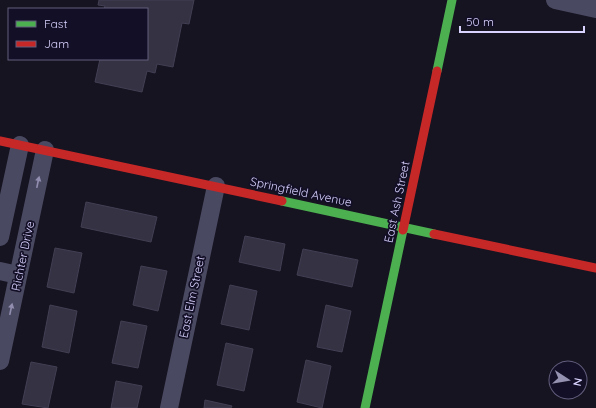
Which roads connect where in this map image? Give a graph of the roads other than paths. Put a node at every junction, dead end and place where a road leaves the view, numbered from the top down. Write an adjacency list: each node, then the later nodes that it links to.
1 (452, 0): 8 (main road, East Ash Street)
2 (555, 0): 3 (street)
3 (596, 9)
4 (0, 140): 5 (main road, Springfield Avenue)
5 (20, 145): 6 (main road, Springfield Avenue); 9 (street)
6 (45, 150): 7 (main road, Springfield Avenue); 12 (street, Richter Drive, one-way to 6)
7 (216, 186): 8 (main road, Springfield Avenue); 14 (street, East Elm Street)
8 (404, 227): 10 (main road, Springfield Avenue); 15 (main road, East Ash Street)
9 (0, 237)
10 (596, 268)
11 (0, 271): 12 (street)
12 (18, 275): 13 (street, Richter Drive, one-way to 12)
13 (0, 361)
14 (169, 408)
15 (365, 408)

